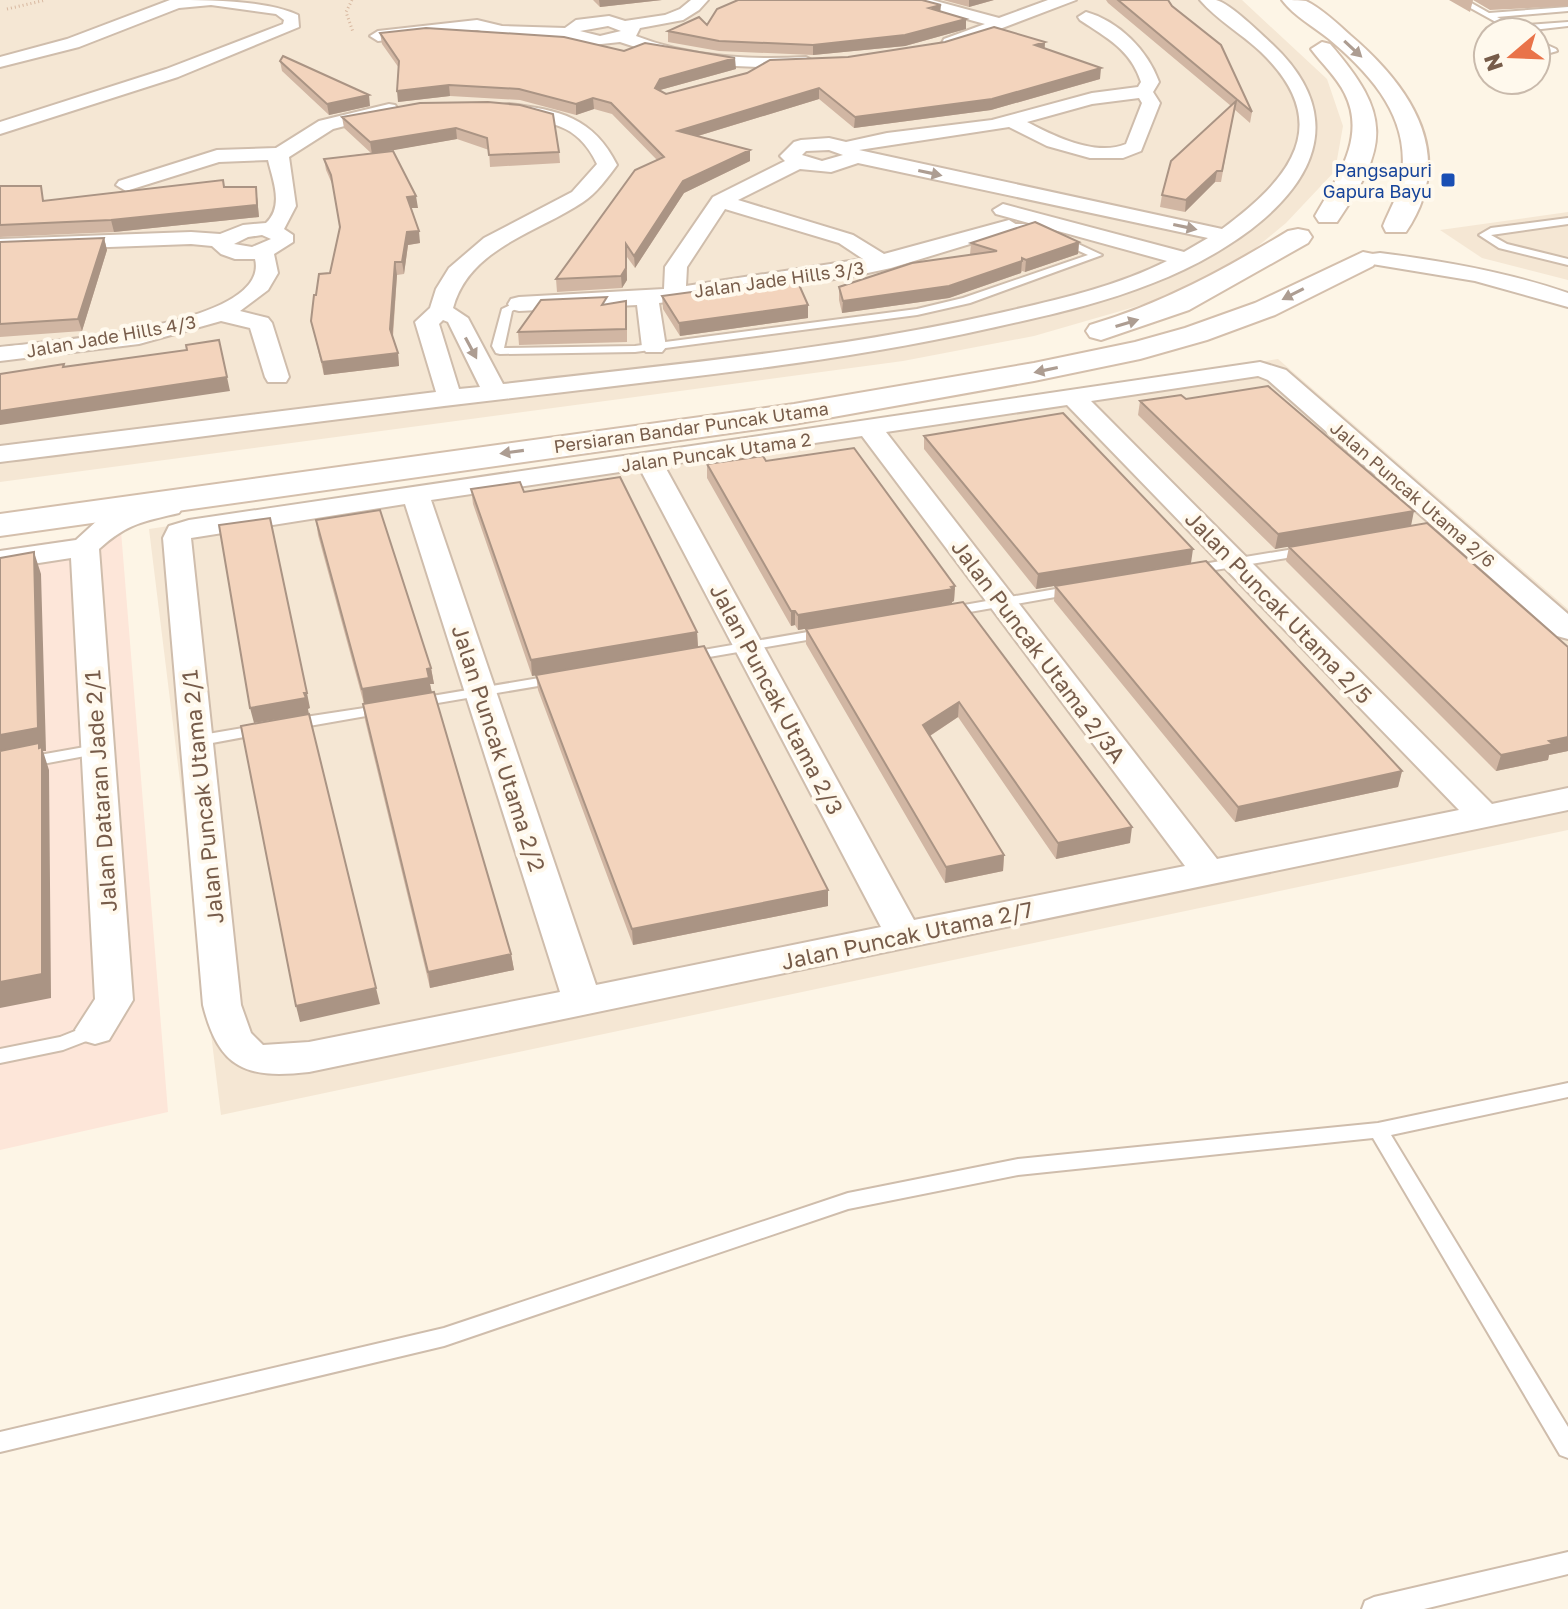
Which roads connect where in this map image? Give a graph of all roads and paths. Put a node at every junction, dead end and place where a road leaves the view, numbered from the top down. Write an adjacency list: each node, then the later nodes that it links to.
1 (29, 0): 13 (path)
2 (46, 0): 13 (path)
3 (352, 0): 21 (path)
4 (700, 0): 18 (street)
5 (914, 0): 17 (street)
6 (1068, 0): 17 (street)
7 (1208, 0): 40 (street)
8 (1452, 0): 9 (lane)
9 (1462, 0): 15 (lane)
10 (1562, 0): 12 (lane)
11 (1283, 4): 36 (street); 36 (street, one-way to 36)
12 (1568, 6): 15 (lane)
13 (7, 9): 14 (path)
14 (0, 11)
15 (1488, 15)
16 (1086, 17): 27 (street)
17 (1002, 24): 22 (street)
18 (625, 31): 19 (street); 19 (street); 25 (street)
19 (570, 33): 20 (street)
20 (378, 36)
21 (358, 37)
22 (931, 47)
23 (820, 61): 25 (street)
24 (0, 62): 31 (street)
25 (763, 65): 26 (street)
26 (727, 81)
27 (1144, 92): 30 (street); 30 (street)
28 (490, 106): 55 (street)
29 (408, 107): 32 (street)
30 (1012, 121): 33 (street)
31 (0, 128)
32 (280, 154): 34 (street); 39 (street)
33 (845, 156): 35 (street, Jalan Jade Hills 3/3); 40 (street, one-way to 40); 47 (street)
34 (126, 185)
35 (720, 201): 49 (street, Jalan Jade Hills 3/3); 51 (street, Jalan Jade Hills 3/3)
36 (1363, 219): 41 (street, Persiaran Bandar Puncak Utama); 46 (street, Persiaran Bandar Puncak Utama)
37 (1568, 221): 48 (lane)
38 (1009, 226): 49 (street, Jalan Jade Hills 3/3); 57 (lane)
39 (271, 230): 42 (street); 45 (street)
40 (1226, 236): 47 (street)
41 (1298, 237): 46 (street); 69 (street, Persiaran Bandar Puncak Utama, one-way to 41)
42 (223, 241): 44 (street); 45 (street)
43 (1422, 243): 50 (street)
44 (0, 245)
45 (262, 252): 56 (street, Jalan Jade Hills 4/3)
46 (1372, 259): 53 (street); 67 (street, Persiaran Bandar Puncak Utama, one-way to 67)
47 (1188, 260): 61 (street)
48 (1568, 262)
49 (883, 263): 51 (street, Jalan Jade Hills 3/3)
50 (1568, 287)
51 (675, 294): 52 (street, Jalan Jade Hills 3/3)
52 (647, 298): 54 (street, Jalan Jade Hills 3/3); 57 (street)
53 (1568, 300)
54 (519, 304): 57 (lane)
55 (441, 311): 61 (street, one-way to 61); 63 (street)
56 (221, 314): 58 (street, Jalan Jade Hills 4/3); 60 (street)
57 (654, 347)
58 (0, 354)
59 (1252, 370): 62 (street, Jalan Puncak Utama 2); 80 (street, Jalan Puncak Utama 2/6)
60 (277, 377)
61 (495, 392): 63 (street)
62 (1073, 397): 64 (street, Jalan Puncak Utama 2); 75 (street, Jalan Puncak Utama 2/5)
63 (450, 399): 65 (street)
64 (870, 429): 66 (street, Jalan Puncak Utama 2); 78 (street, Jalan Puncak Utama 2/3A)
65 (0, 454)
66 (649, 462): 68 (street, Jalan Puncak Utama 2); 82 (street, Jalan Puncak Utama 2/3)
67 (244, 493): 70 (street, Persiaran Bandar Puncak Utama); 72 (street)
68 (416, 496): 71 (street, Jalan Puncak Utama 2); 85 (street, Jalan Puncak Utama 2/2)
69 (0, 498)
70 (0, 527): 72 (street)
71 (179, 532): 86 (street, Jalan Puncak Utama 2/1)
72 (85, 547): 74 (street); 87 (street, Jalan Dataran Jade 2/1)
73 (1327, 547): 75 (lane)
74 (0, 560)
75 (1235, 563): 76 (lane); 90 (street, Jalan Puncak Utama 2/5)
76 (1173, 573)
77 (1095, 587): 78 (lane)
78 (1002, 603): 79 (lane); 91 (street, Jalan Puncak Utama 2/3A)
79 (928, 615)
80 (1568, 630)
81 (838, 631): 82 (lane)
82 (749, 646): 83 (lane); 92 (street, Jalan Puncak Utama 2/3)
83 (674, 659)
84 (570, 677): 85 (lane)
85 (480, 692): 86 (lane); 93 (street, Jalan Puncak Utama 2/2)
86 (196, 741): 95 (street, Jalan Puncak Utama 2/1)
87 (96, 750): 88 (lane); 94 (street, Jalan Dataran Jade 2/1)
88 (0, 767)
89 (1568, 799): 90 (street, Jalan Puncak Utama 2/7)
90 (1485, 817): 91 (street, Jalan Puncak Utama 2/7)
91 (1208, 872): 92 (street, Jalan Puncak Utama 2/7)
92 (904, 936): 93 (street, Jalan Puncak Utama 2/7)
93 (582, 1001): 95 (street, Jalan Puncak Utama 2/7)
94 (95, 1030): 96 (lane)
95 (246, 1055)
96 (0, 1056)
97 (1568, 1090): 98 (lane)
98 (1378, 1130): 99 (lane); 100 (lane)
99 (0, 1442)
100 (1568, 1448)
101 (1568, 1563): 102 (lane)
102 (1374, 1609)

